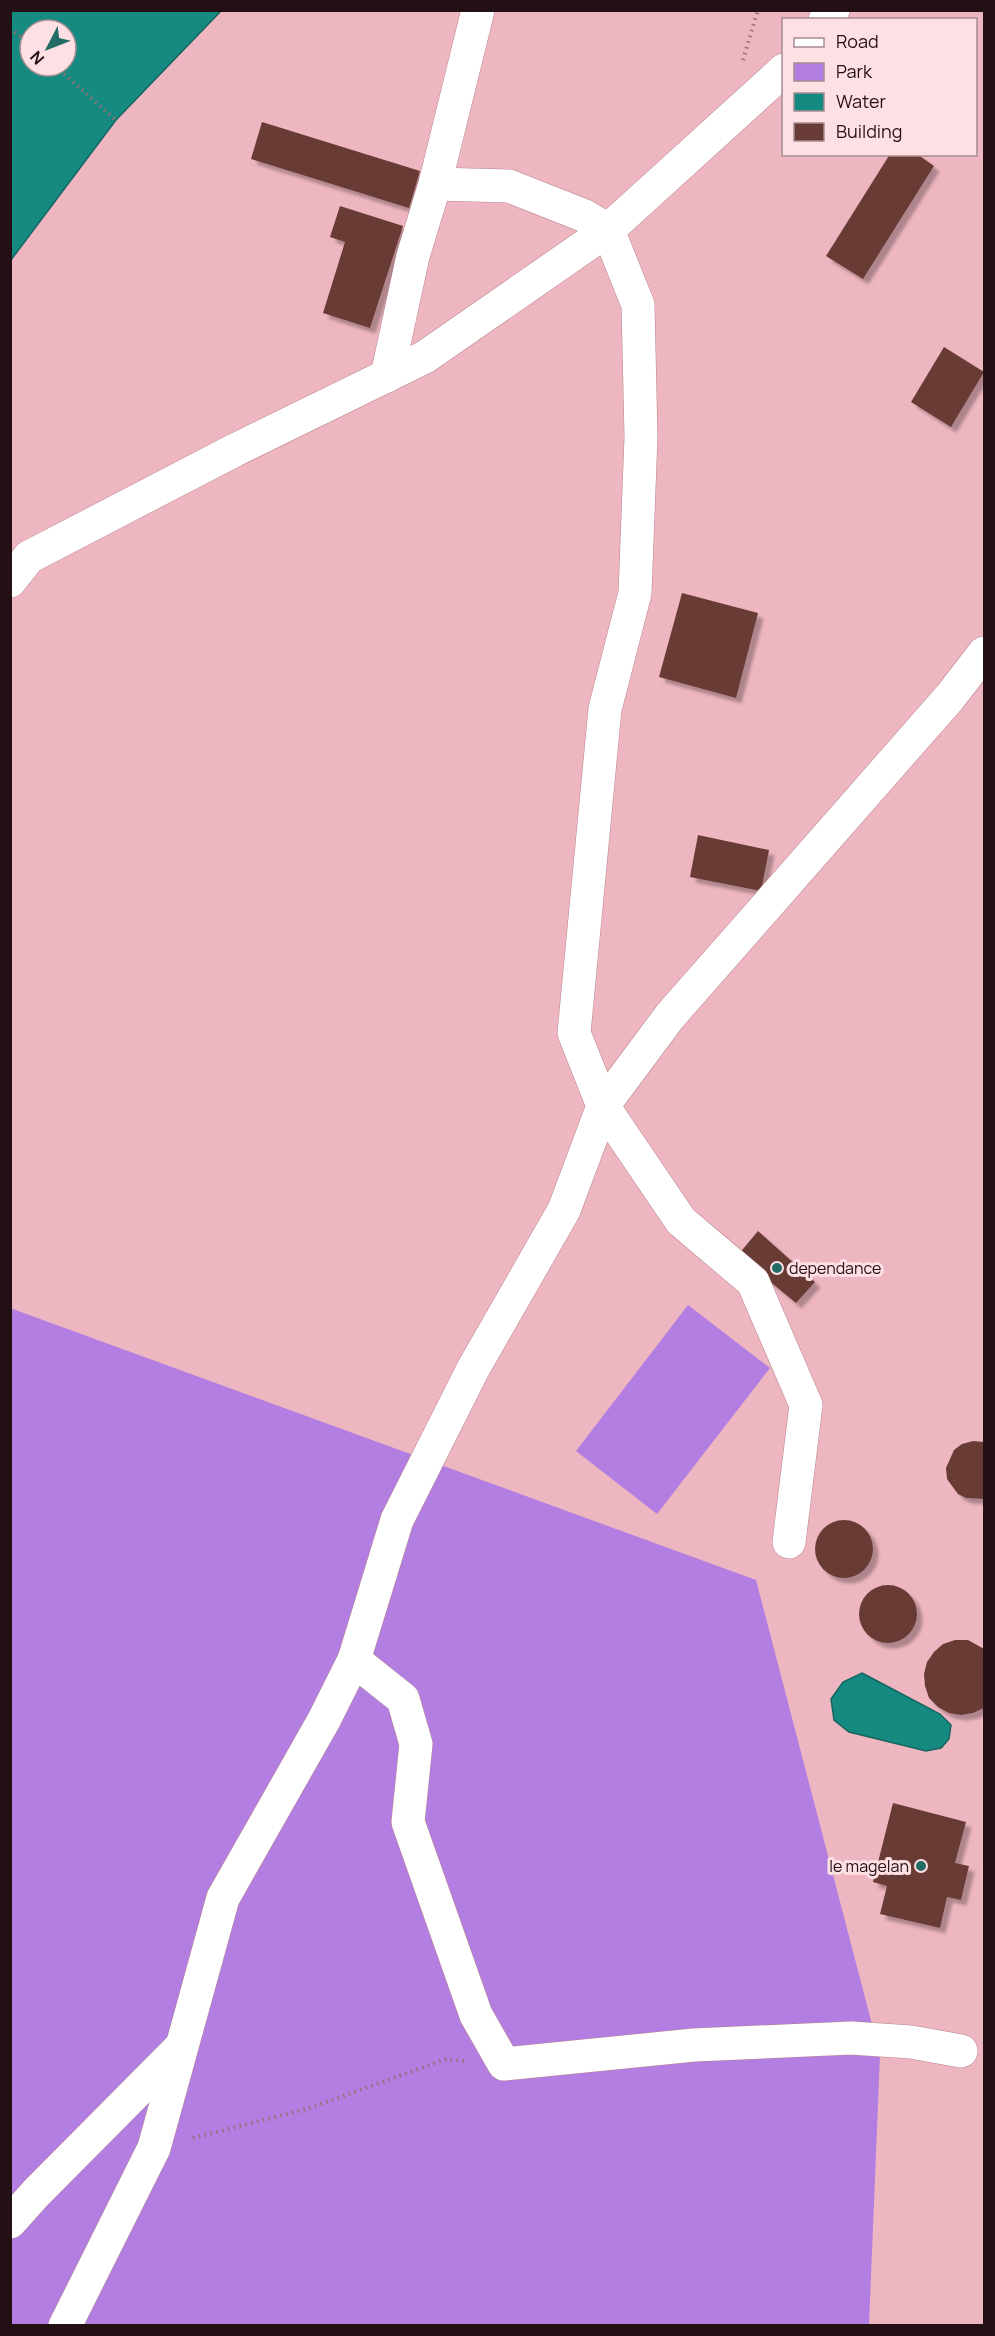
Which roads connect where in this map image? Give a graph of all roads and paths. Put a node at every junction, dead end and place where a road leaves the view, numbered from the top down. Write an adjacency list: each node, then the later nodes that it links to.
1 (478, 10): 5 (street)
2 (782, 71): 6 (street)
3 (69, 78): 4 (path)
4 (116, 120)
5 (435, 184): 6 (street); 7 (street)
6 (608, 230): 7 (street); 10 (street)
7 (387, 376): 8 (street)
8 (10, 581)
9 (984, 652): 10 (street)
10 (603, 1106): 11 (street); 12 (street)
11 (789, 1542)
12 (354, 1660): 13 (street); 15 (street)
13 (182, 2046): 16 (street); 17 (street)
14 (961, 2051): 15 (street)
15 (504, 2064): 16 (path)
16 (154, 2148): 18 (street)
17 (10, 2223)
18 (65, 2325)

